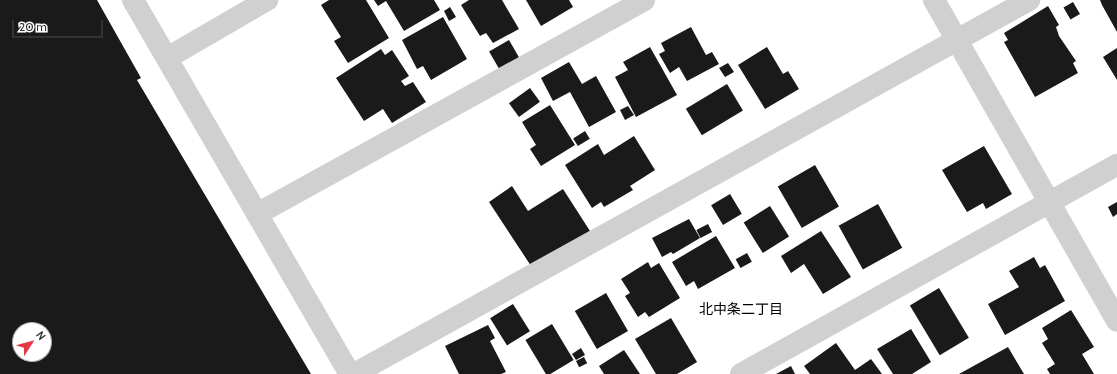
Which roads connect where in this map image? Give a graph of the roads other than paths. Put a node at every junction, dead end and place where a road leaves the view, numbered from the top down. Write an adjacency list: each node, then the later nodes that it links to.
1 (133, 0): 7 (street)
2 (267, 0): 7 (street)
3 (644, 0): 10 (street)
4 (934, 0): 6 (street)
5 (1029, 0): 6 (street)
6 (957, 40): 9 (street); 13 (street)
7 (167, 58): 10 (street)
8 (1117, 165): 9 (street)
9 (1050, 203): 11 (street); 14 (street)
10 (257, 214): 12 (street)
11 (1117, 320)
12 (350, 374)
13 (354, 374)
14 (741, 374)

